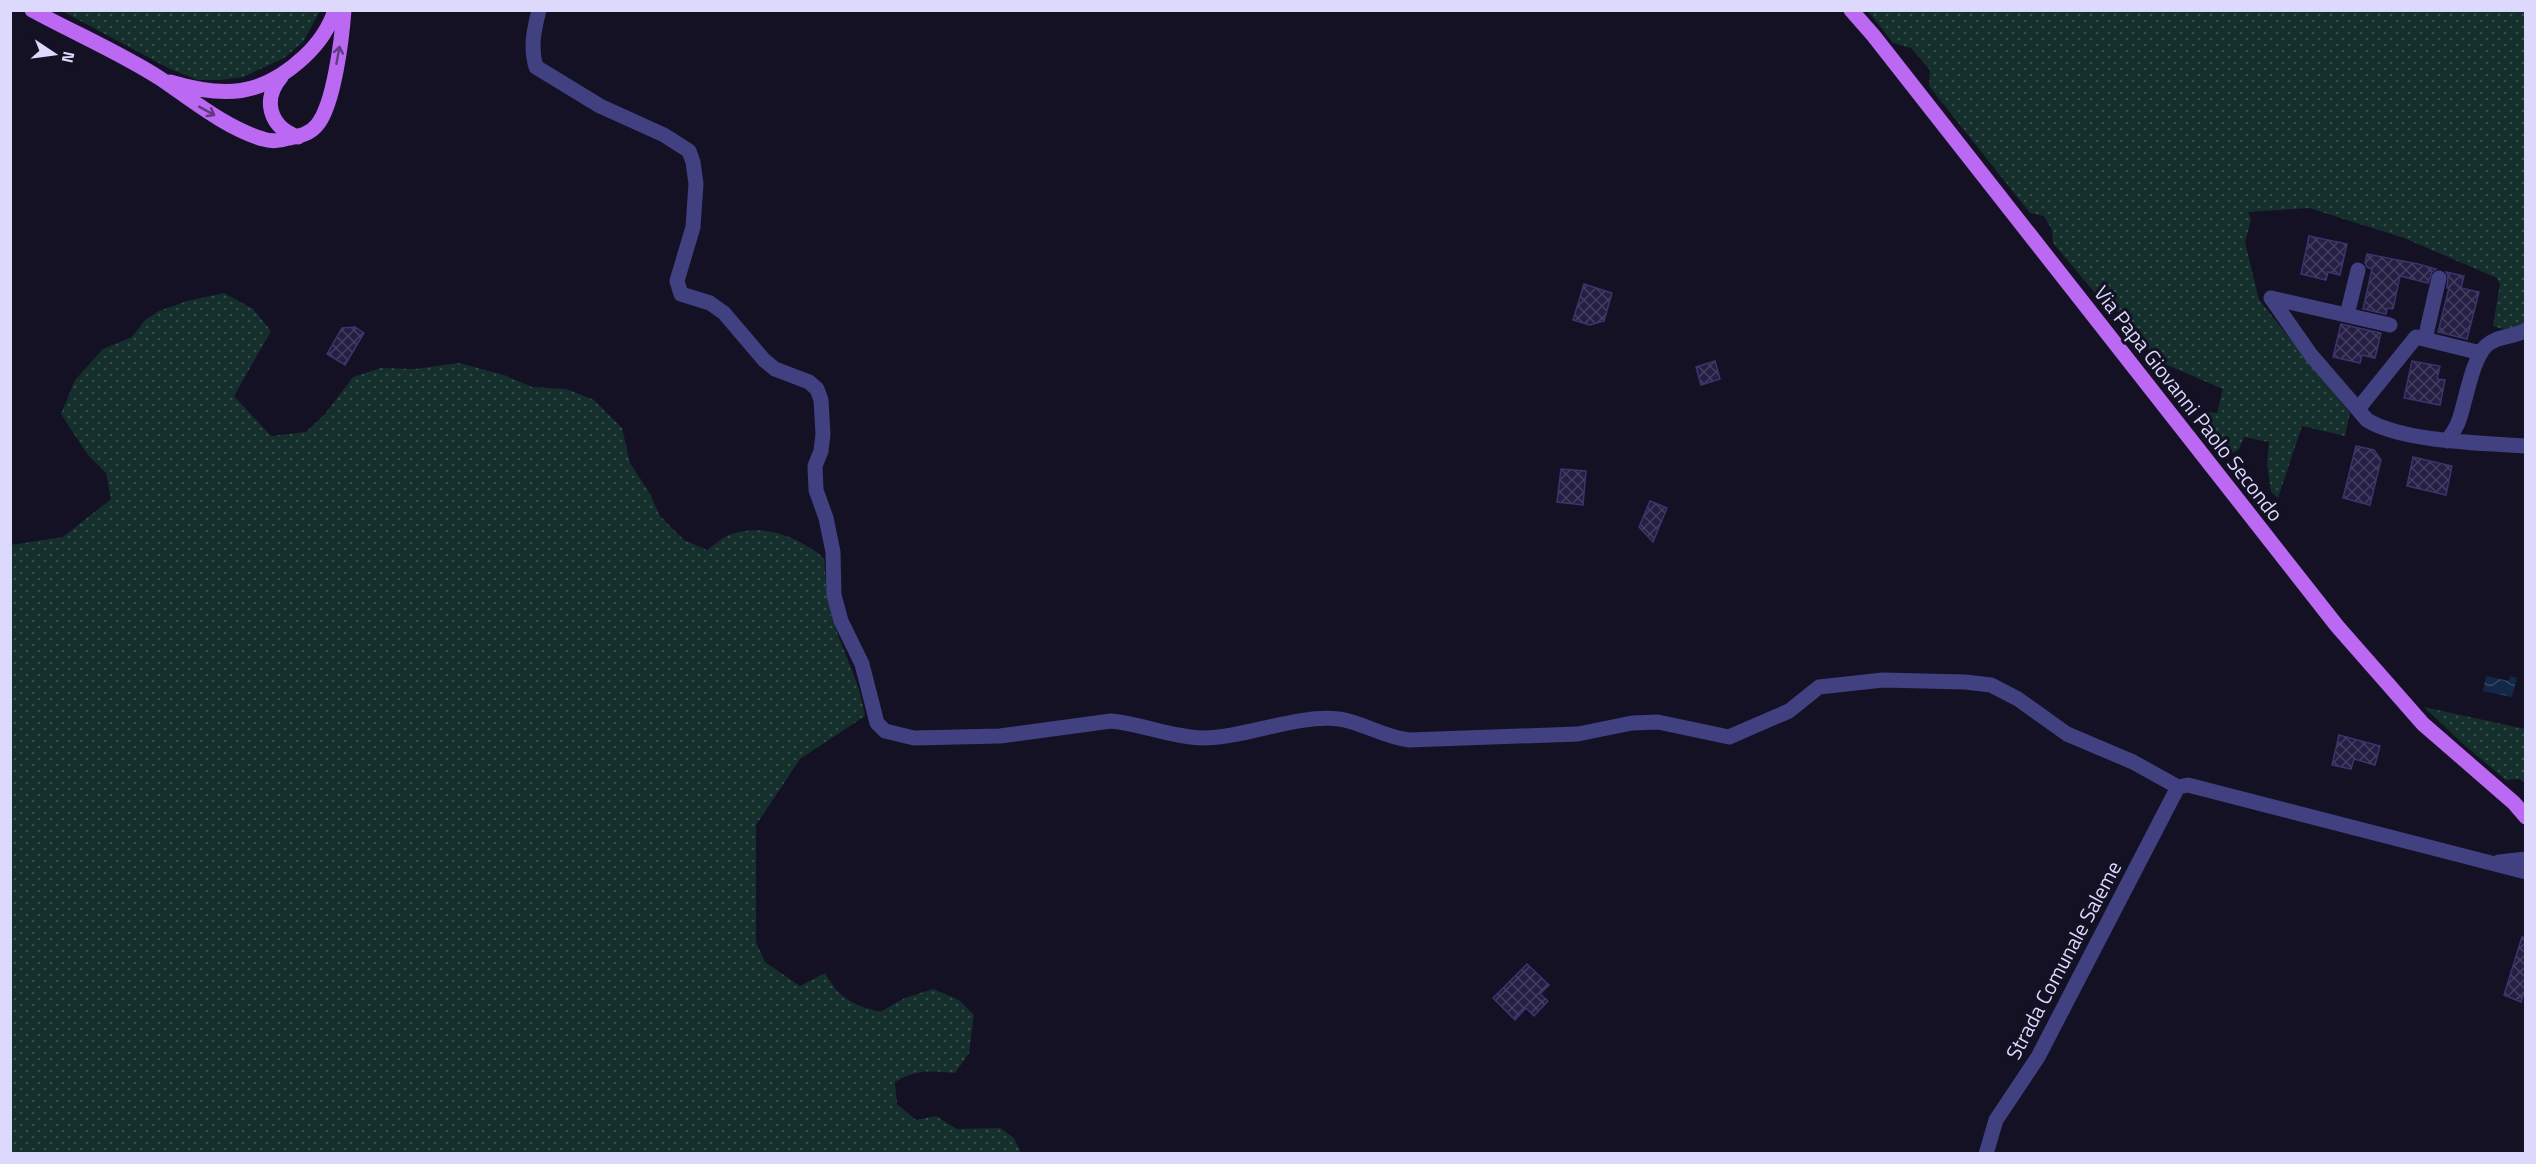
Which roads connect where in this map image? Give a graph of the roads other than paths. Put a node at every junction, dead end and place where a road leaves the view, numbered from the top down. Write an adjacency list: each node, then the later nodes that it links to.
1 (32, 10): 7 (main road)
2 (335, 10): 6 (main road)
3 (344, 10): 8 (main road, one-way to 3)
4 (539, 10): 19 (street)
5 (1851, 10): 20 (main road, Via Papa Giovanni Paolo Secondo)
6 (281, 77): 7 (main road); 8 (main road)
7 (159, 78): 8 (main road, one-way to 8)
8 (298, 136)
9 (2358, 270): 11 (street)
10 (2439, 278): 14 (street)
11 (2347, 315): 12 (street); 16 (street)
12 (2390, 325)
13 (2526, 330): 15 (street)
14 (2425, 339): 15 (street); 16 (street)
15 (2481, 353): 17 (street)
16 (2358, 409): 17 (street)
17 (2447, 441): 18 (street)
18 (2526, 446)
19 (2178, 787): 23 (street); 25 (street, Strada Comunale Saleme)
20 (2520, 806): 21 (main road, Via Papa Giovanni Paolo Secondo)
21 (2526, 817)
22 (2526, 859): 23 (street)
23 (2493, 862): 24 (street)
24 (2526, 872)
25 (1986, 1154)

